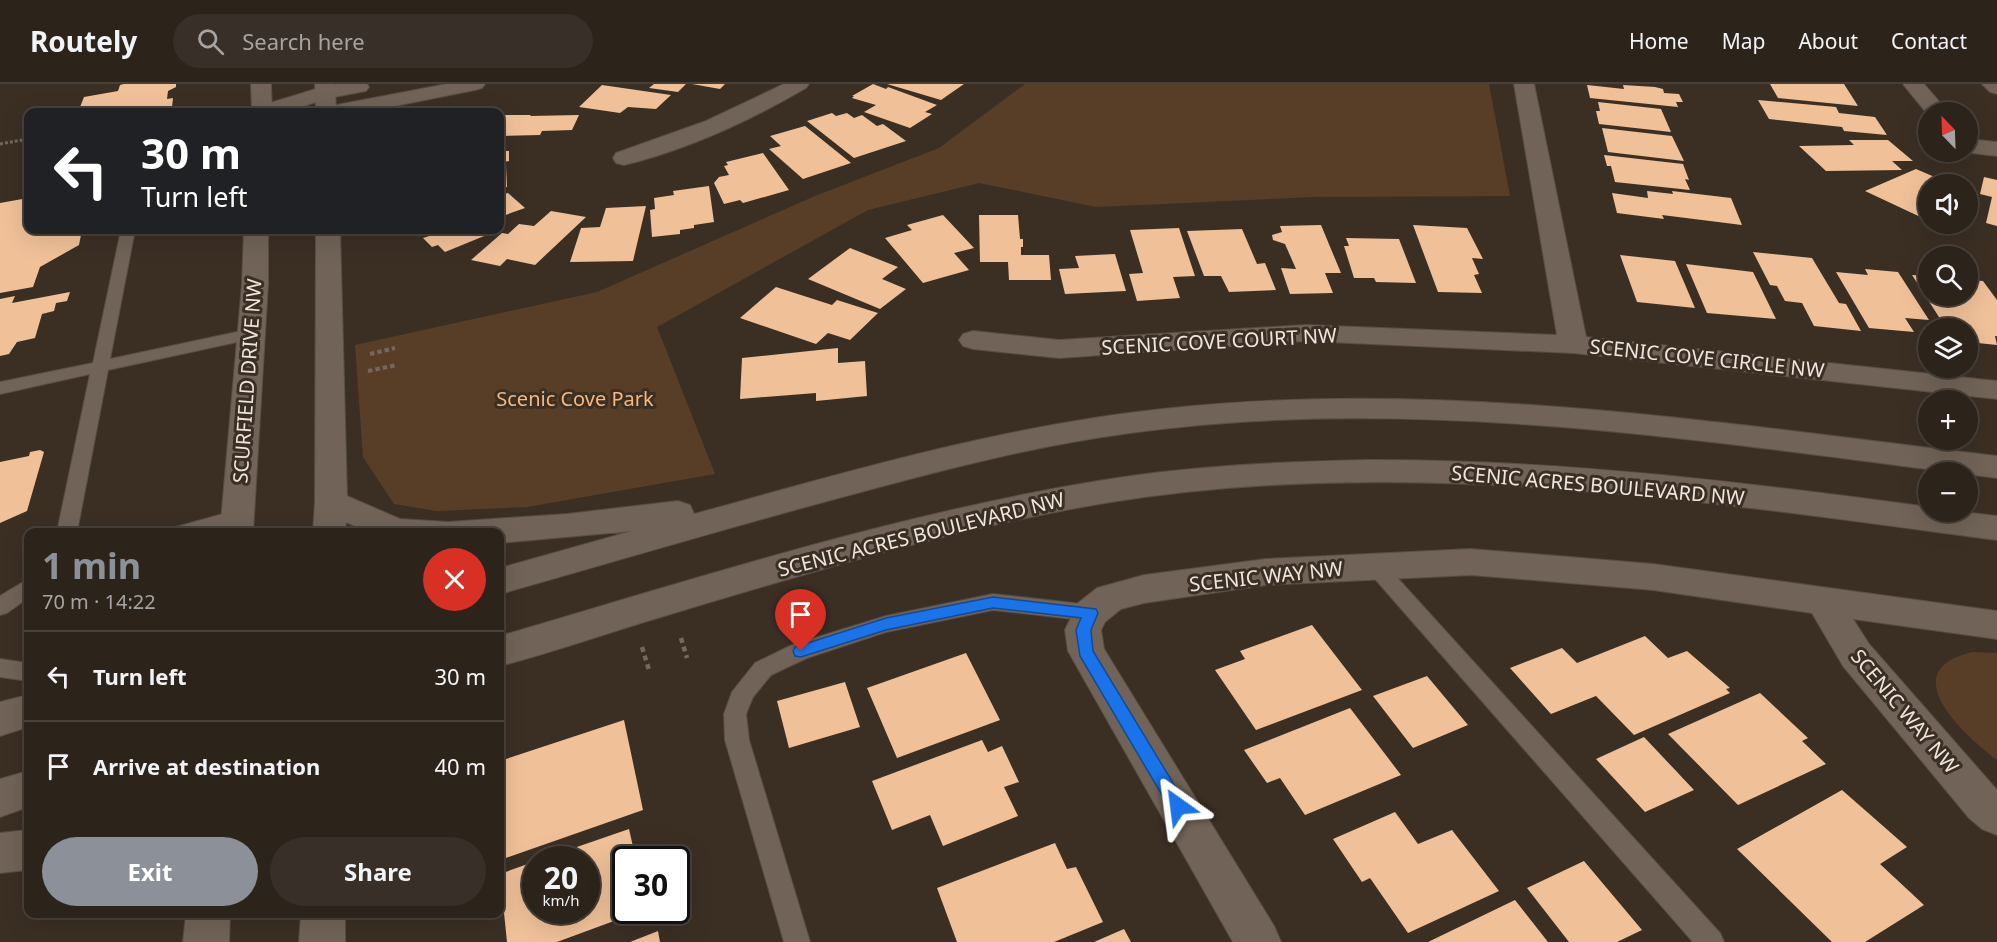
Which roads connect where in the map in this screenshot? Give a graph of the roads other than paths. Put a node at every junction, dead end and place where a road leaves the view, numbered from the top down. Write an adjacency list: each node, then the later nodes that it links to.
1 (261, 84): 11 (street)
2 (376, 84): 9 (street)
3 (475, 84): 9 (street)
4 (799, 84): 15 (street)
5 (1524, 84): 21 (street, SCENIC COVE CIRCLE NW)
6 (1913, 84): 10 (street)
7 (1992, 84): 8 (street)
8 (1997, 88)
9 (327, 100): 12 (street)
10 (1928, 102)
11 (263, 108)
12 (284, 108)
13 (1978, 147): 14 (street)
14 (1997, 149)
15 (624, 158)
16 (127, 234): 22 (lane)
17 (256, 234): 19 (street, SCURFIELD DRIVE NW)
18 (328, 234): 27 (street)
19 (251, 334): 22 (lane); 28 (street, SCURFIELD DRIVE NW)
20 (973, 340): 21 (street, SCENIC COVE COURT NW)
21 (1573, 344): 24 (street, SCENIC COVE CIRCLE NW)
22 (101, 366): 23 (lane); 29 (lane)
23 (0, 388)
24 (1997, 390)
25 (1997, 467): 26 (street)
26 (810, 494): 33 (street); 35 (street)
27 (330, 518): 31 (street)
28 (237, 525): 30 (lane)
29 (68, 528)
30 (214, 528)
31 (381, 528)
32 (1997, 528): 41 (street, SCENIC ACRES BOULEVARD NW)
33 (504, 531)
34 (1375, 566): 37 (street, SCENIC WAY NW); 39 (street, SCENIC WAY NW); 57 (lane)
35 (504, 580)
36 (24, 590): 38 (lane)
37 (1823, 600): 40 (street, SCENIC WAY NW); 48 (street, SCENIC WAY NW)
38 (0, 607)
39 (1091, 613): 55 (lane); 56 (street)
40 (1997, 625)
41 (504, 650)
42 (0, 668): 43 (lane)
43 (24, 671)
44 (24, 712): 45 (street)
45 (0, 719)
46 (24, 790): 47 (street)
47 (0, 798)
48 (1997, 816)
49 (24, 850): 50 (street)
50 (0, 853)
51 (208, 918): 53 (street)
52 (322, 918): 54 (street)
53 (206, 942)
54 (322, 942)
55 (797, 942)
56 (1258, 942)
57 (1711, 942)

